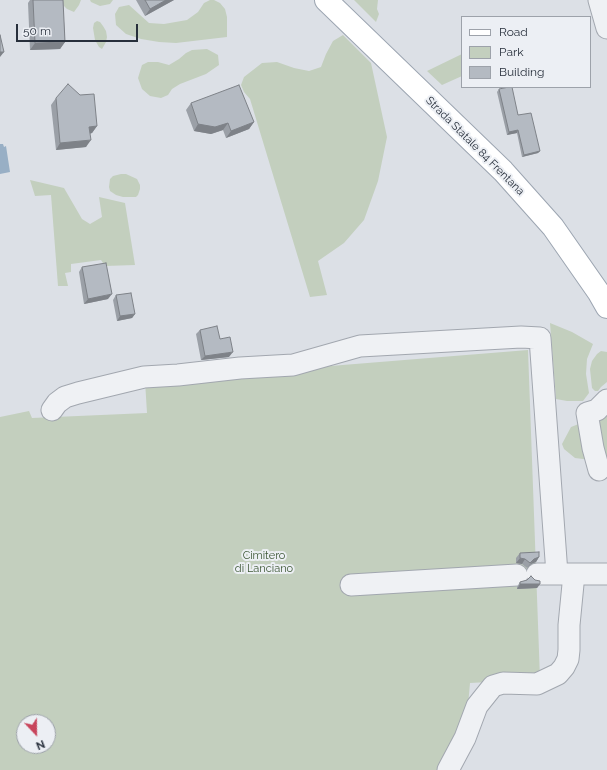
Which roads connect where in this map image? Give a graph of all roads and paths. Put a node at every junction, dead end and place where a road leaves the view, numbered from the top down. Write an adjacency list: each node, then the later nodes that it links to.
1 (326, 0): 4 (main road, Strada Statale 84 Frentana)
2 (599, 0): 3 (street)
3 (607, 28)
4 (607, 308)
5 (607, 400): 7 (street)
6 (52, 410): 8 (street)
7 (599, 470)
8 (546, 574): 9 (street); 10 (street); 11 (street)
9 (607, 574)
10 (351, 585)
11 (448, 770)

